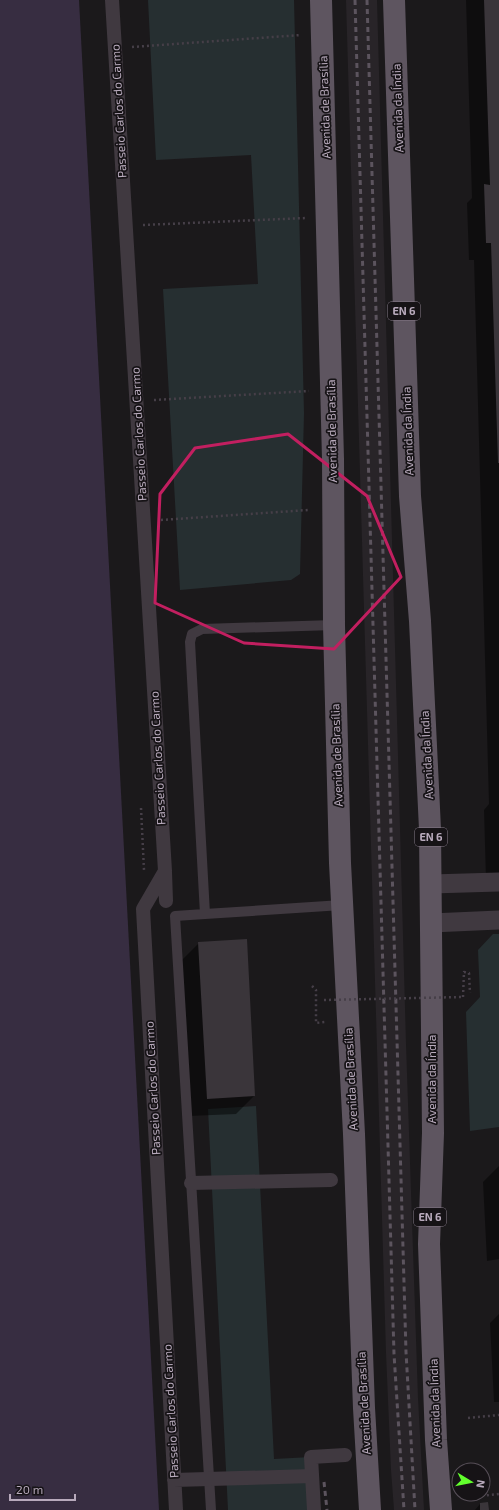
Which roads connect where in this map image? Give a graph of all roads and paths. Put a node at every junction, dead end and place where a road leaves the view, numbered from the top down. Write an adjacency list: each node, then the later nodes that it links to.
1 (112, 0): 5 (street, Passeio Carlos do Carmo)
2 (322, 0): 12 (main road, Avenida de Brasília)
3 (394, 0): 15 (main road, Avenida da Índia / EN 6)
4 (304, 34): 5 (path)
5 (115, 48): 7 (street, Passeio Carlos do Carmo)
6 (309, 217): 7 (path)
7 (126, 226): 9 (street, Passeio Carlos do Carmo)
8 (312, 391): 9 (path)
9 (136, 401): 11 (street, Passeio Carlos do Carmo)
10 (308, 510): 11 (path)
11 (144, 522): 13 (street, Passeio Carlos do Carmo)
12 (334, 626): 17 (main road, Avenida de Brasília); 18 (lane)
13 (165, 872): 16 (street); 32 (street, Passeio Carlos do Carmo)
14 (499, 882): 15 (street)
15 (431, 884): 20 (main road, Avenida da Índia / EN 6)
16 (166, 901)
17 (342, 905): 18 (lane); 36 (main road, Avenida de Brasília)
18 (205, 914): 26 (lane)
19 (499, 920): 20 (street)
20 (431, 923): 37 (main road, Avenida da Índia / EN 6)
21 (312, 986): 24 (path)
22 (470, 994): 23 (path, bridge)
23 (324, 1008)
24 (325, 1015)
25 (330, 1180): 26 (street)
26 (191, 1183): 31 (lane)
27 (499, 1415): 28 (path)
28 (468, 1418)
29 (344, 1455): 30 (street)
30 (312, 1476): 31 (street); 35 (street)
31 (209, 1479): 32 (street); 34 (lane)
32 (174, 1480): 33 (street, Passeio Carlos do Carmo)
33 (176, 1510)
34 (211, 1510)
35 (314, 1510)
36 (370, 1510)
37 (441, 1510)

